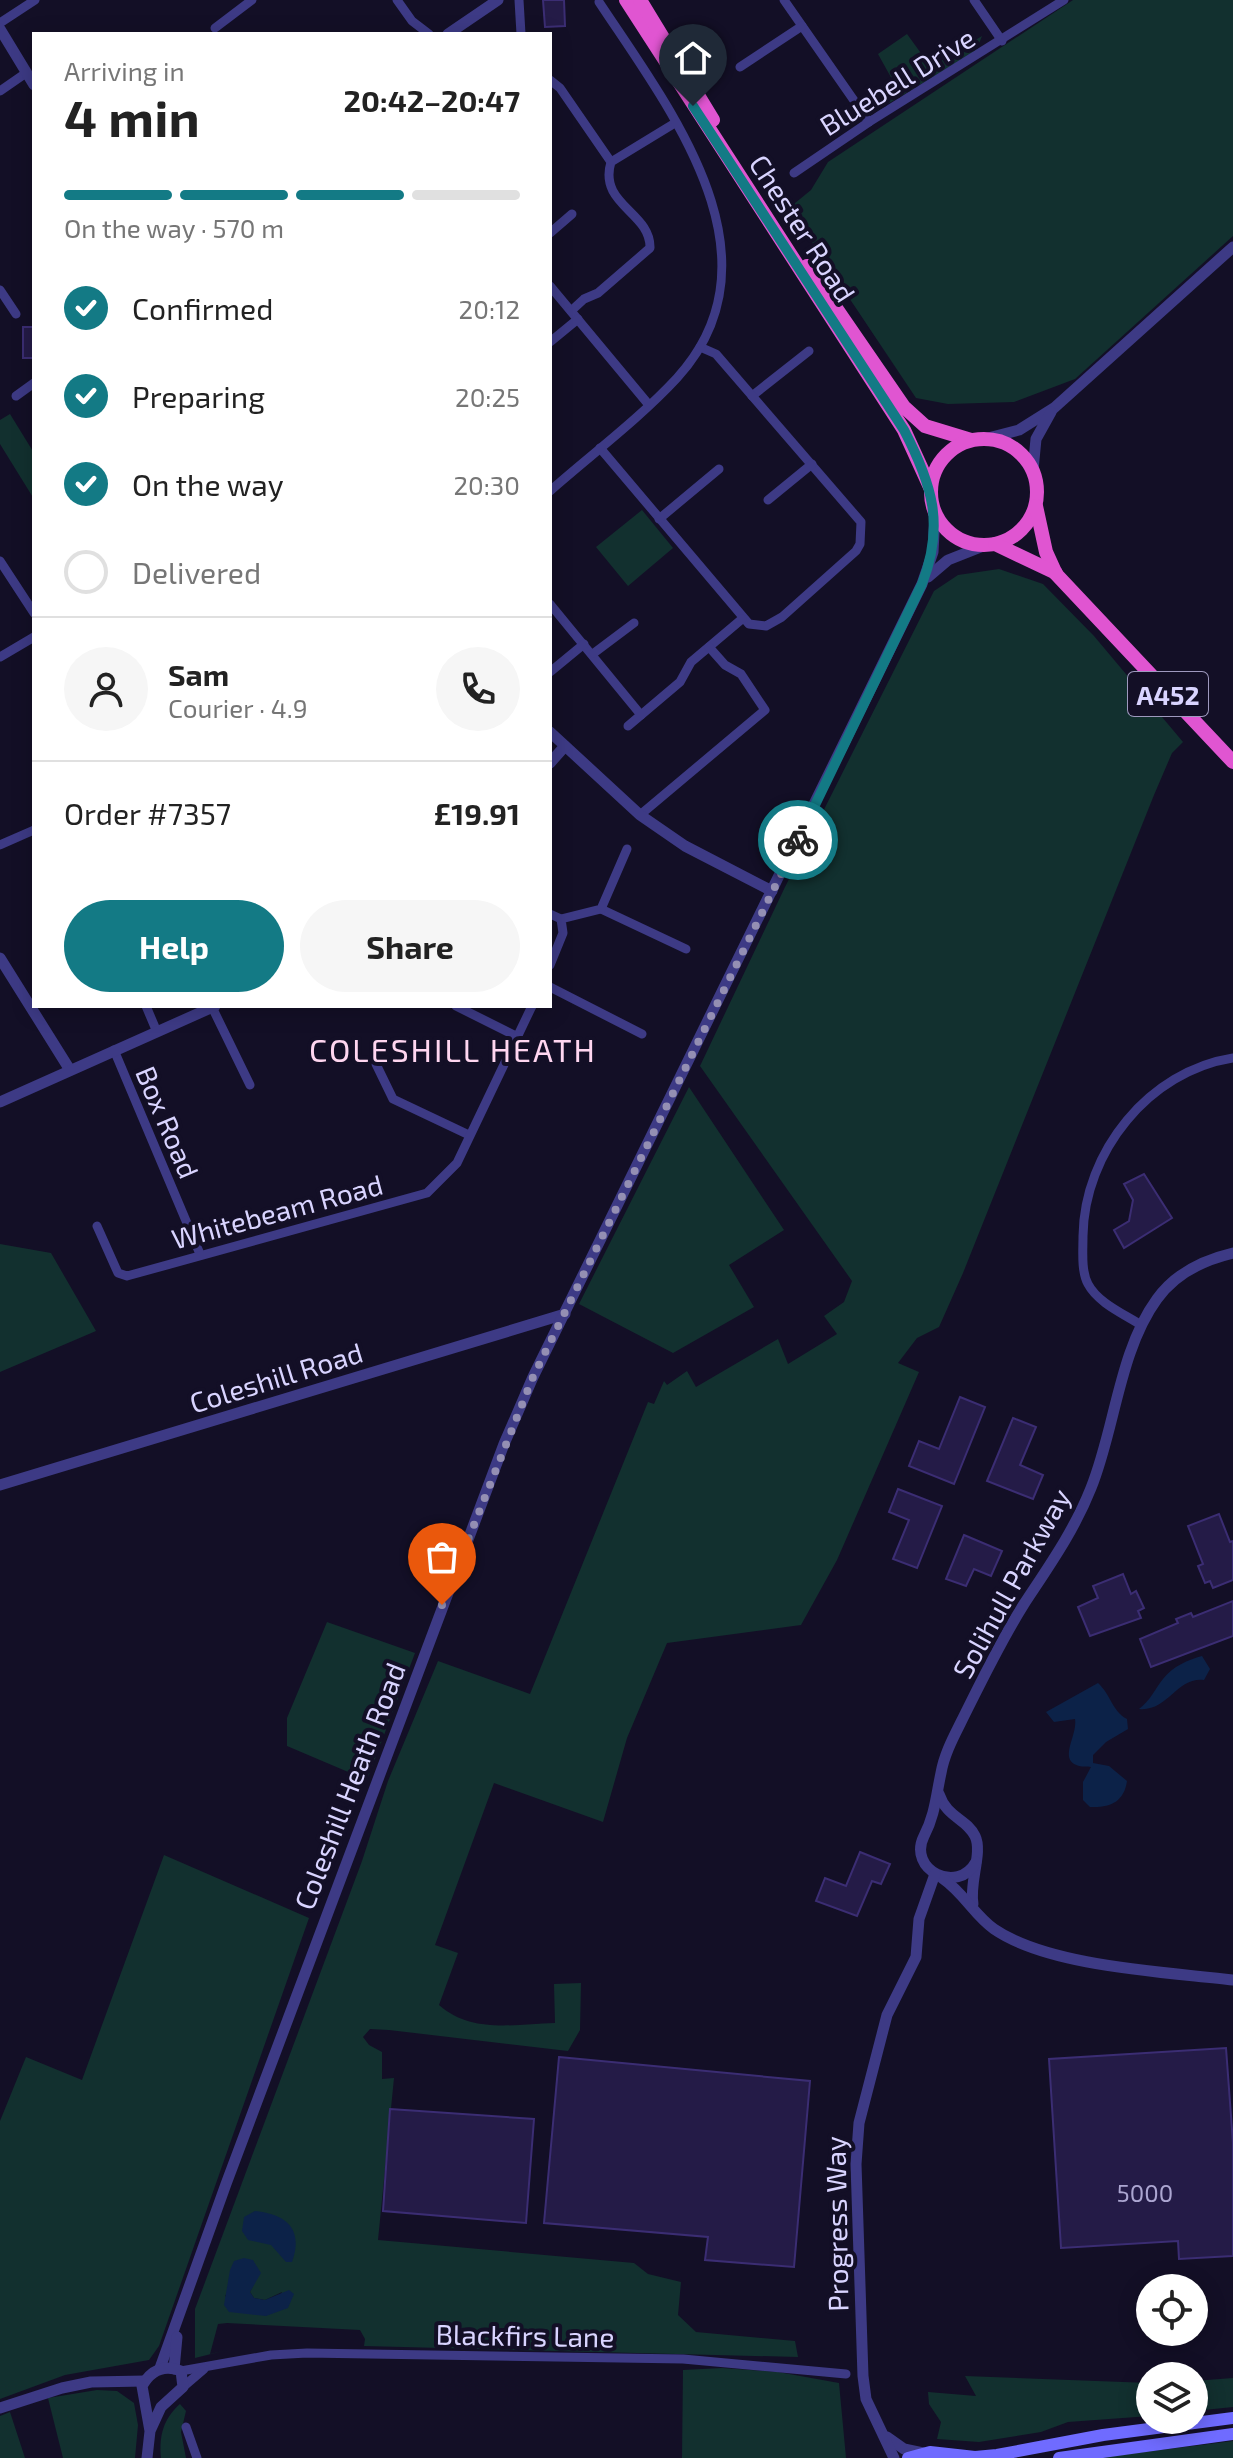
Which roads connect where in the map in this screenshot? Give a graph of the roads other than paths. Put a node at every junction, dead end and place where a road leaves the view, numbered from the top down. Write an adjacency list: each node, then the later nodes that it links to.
1 (35, 0): 14 (street)
2 (233, 0): 13 (street)
3 (252, 0): 13 (street)
4 (397, 0): 18 (street)
5 (498, 0): 19 (street)
6 (519, 0): 20 (street)
7 (626, 0): 52 (highway, Chester Road)
8 (640, 0): 47 (highway, Chester Road)
9 (784, 0): 15 (street)
10 (974, 0): 21 (street)
11 (1064, 0): 21 (street, Bluebell Drive)
12 (599, 2): 28 (street)
13 (240, 10): 16 (street)
14 (0, 23)
15 (802, 26): 22 (street); 27 (street)
16 (215, 28)
17 (0, 29): 23 (street)
18 (426, 32)
19 (451, 32)
20 (521, 32)
21 (1002, 41): 27 (street, Bluebell Drive)
22 (740, 67)
23 (26, 73): 24 (street); 26 (street)
24 (32, 82)
25 (552, 82): 29 (street)
26 (0, 91)
27 (869, 122): 30 (street, Bluebell Drive)
28 (675, 123): 29 (street); 39 (street)
29 (611, 162): 37 (street)
30 (794, 173)
31 (572, 214): 32 (street)
32 (552, 231)
33 (1233, 247): 45 (street)
34 (552, 288): 37 (street)
35 (0, 290): 36 (street)
36 (16, 314)
37 (574, 315): 38 (street); 44 (street)
38 (552, 340)
39 (700, 347): 43 (street); 44 (street)
40 (809, 351): 43 (street)
41 (32, 384): 42 (street)
42 (16, 396)
43 (752, 396): 49 (street)
44 (649, 405): 48 (street)
45 (1054, 408): 46 (street); 51 (street)
46 (988, 438): 47 (highway); 51 (highway)
47 (971, 440): 52 (highway)
48 (600, 448): 53 (street); 57 (street)
49 (812, 464): 54 (street); 64 (street)
50 (719, 469): 57 (street)
51 (1033, 470): 55 (highway)
52 (930, 487): 56 (highway)
53 (552, 489)
54 (768, 500)
55 (1036, 506): 58 (highway); 60 (highway, A452)
56 (935, 514): 58 (highway); 61 (street, Coleshill Heath Road)
57 (659, 519): 64 (street)
58 (991, 544): 60 (highway, A452); 61 (street, Coleshill Heath Road)
59 (0, 561): 63 (street)
60 (1056, 574): 77 (highway, A452)
61 (922, 584): 82 (street, Coleshill Heath Road)
62 (552, 606): 67 (street)
63 (32, 610)
64 (742, 619): 68 (street)
65 (634, 623): 69 (street)
66 (32, 638): 70 (street)
67 (584, 644): 69 (street); 71 (street)
68 (709, 647): 72 (street); 78 (street)
69 (594, 653): 72 (street)
70 (0, 657)
71 (552, 670)
72 (641, 715): 73 (street)
73 (628, 726)
74 (552, 734): 75 (street)
75 (565, 746): 76 (street); 78 (street)
76 (552, 761)
77 (1233, 762)
78 (640, 815): 82 (street)
79 (32, 831): 80 (street)
80 (0, 845)
81 (627, 849): 83 (street)
82 (772, 891): 108 (street, Coleshill Heath Road)
83 (601, 909): 85 (street); 86 (street)
84 (552, 915): 85 (street)
85 (561, 919): 88 (street)
86 (686, 949)
87 (0, 958): 101 (street)
88 (552, 960)
89 (552, 988): 96 (street)
90 (147, 1008): 95 (street)
91 (210, 1008): 95 (street)
92 (215, 1008): 102 (street)
93 (460, 1008): 97 (street)
94 (531, 1008): 97 (street, Whitebeam Road)
95 (157, 1032): 98 (street)
96 (642, 1034)
97 (518, 1037): 104 (street, Whitebeam Road)
98 (114, 1050): 101 (street); 107 (street, Box Road)
99 (1233, 1058): 109 (street)
100 (376, 1064): 104 (street)
101 (70, 1070): 103 (street)
102 (250, 1085)
103 (0, 1102)
104 (469, 1135): 107 (street, Whitebeam Road)
105 (97, 1226): 107 (street, Whitebeam Road)
106 (1233, 1253): 109 (street, Solihull Parkway)
107 (200, 1254)
108 (565, 1314): 110 (street, Coleshill Road); 118 (street, Coleshill Heath Road)
109 (1141, 1325): 111 (street, Solihull Parkway)
110 (0, 1485)
111 (939, 1793): 112 (street); 113 (street, Solihull Parkway)
112 (963, 1824): 113 (street); 114 (street)
113 (930, 1828): 115 (street)
114 (976, 1862): 115 (street); 116 (street)
115 (938, 1876): 116 (street); 133 (street, Progress Way)
116 (973, 1907): 117 (street)
117 (1233, 1980)
118 (178, 2324): 119 (street, Coleshill Heath Road); 121 (street, Coleshill Heath Road)
119 (160, 2368): 121 (street); 123 (street)
120 (204, 2369): 121 (street, Blackfirs Lane); 122 (street, Blackfirs Lane); 125 (street, Blackfirs Lane)
121 (177, 2370): 125 (street)
122 (846, 2374)
123 (145, 2381): 124 (street); 126 (street)
124 (115, 2383): 126 (street); 128 (street)
125 (183, 2387): 127 (street)
126 (145, 2399): 127 (street); 131 (street)
127 (161, 2407): 131 (street)
128 (0, 2408)
129 (1233, 2418): 134 (main road)
130 (186, 2427): 136 (street)
131 (150, 2431): 135 (street)
132 (1233, 2434): 139 (main road)
133 (886, 2437): 134 (street); 137 (street, Progress Way)
134 (935, 2455): 138 (main road)
135 (147, 2458)
136 (196, 2458)
137 (894, 2458)
138 (908, 2458)
139 (1059, 2458)

